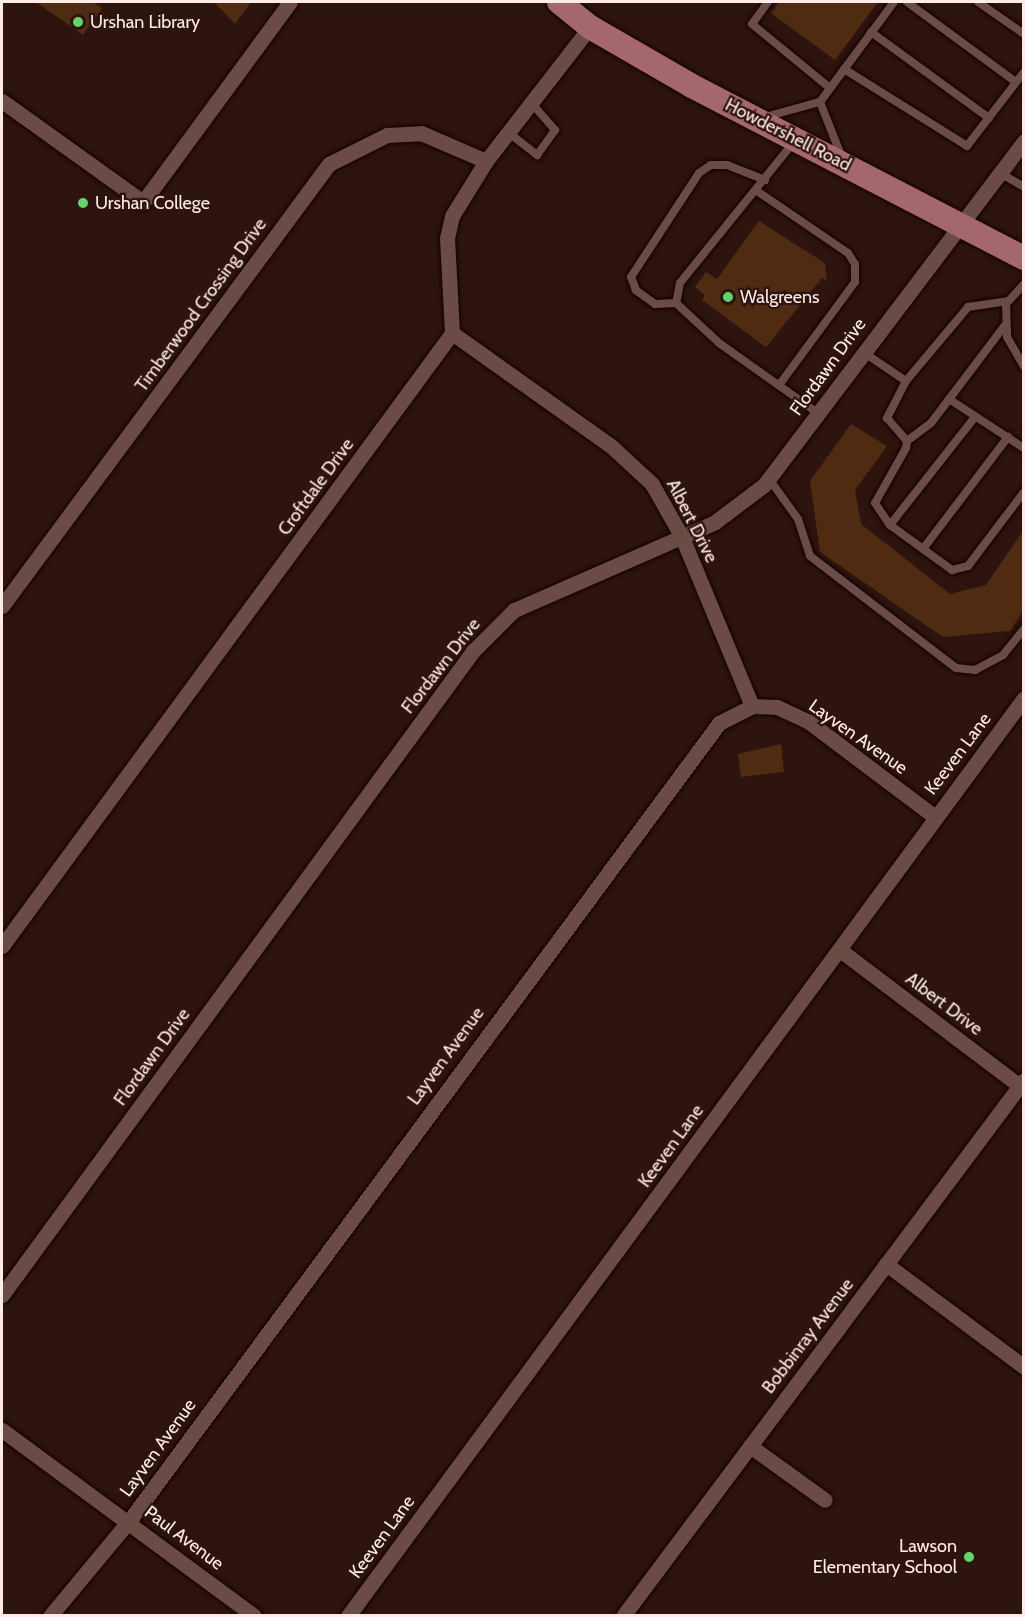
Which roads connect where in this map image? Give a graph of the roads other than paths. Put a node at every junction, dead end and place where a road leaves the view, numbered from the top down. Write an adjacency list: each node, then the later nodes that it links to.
1 (290, 2): 14 (street)
2 (559, 2): 7 (main road, Howdershell Road)
3 (768, 2): 13 (lane)
4 (894, 2): 8 (lane)
5 (907, 2): 12 (lane)
6 (978, 2): 9 (lane)
7 (590, 27): 15 (street); 18 (main road, Howdershell Road)
8 (871, 32): 10 (lane); 17 (lane)
9 (1023, 34)
10 (844, 69): 13 (lane); 17 (lane)
11 (1023, 72): 12 (lane)
12 (1016, 82): 17 (lane)
13 (830, 88): 16 (lane)
14 (2, 100)
15 (531, 102): 19 (street); 19 (lane)
16 (820, 102): 18 (lane); 23 (lane)
17 (989, 118)
18 (757, 120): 20 (main road, Howdershell Road)
19 (509, 134): 22 (street)
20 (796, 140): 23 (main road, Howdershell Road); 25 (lane)
21 (1023, 141): 24 (street, Flordawn Drive)
22 (486, 161): 34 (street); 50 (street, Timberwood Crossing Drive)
23 (845, 165): 28 (main road, Howdershell Road)
24 (1000, 173): 26 (lane); 28 (street, Flordawn Drive)
25 (765, 180): 27 (lane); 32 (lane)
26 (1023, 187)
27 (757, 191): 32 (lane); 38 (lane)
28 (960, 223): 29 (main road, Howdershell Road); 35 (street, Flordawn Drive)
29 (1023, 258)
30 (1023, 284): 31 (lane)
31 (1008, 301): 33 (lane); 37 (lane)
32 (676, 303): 38 (lane)
33 (1006, 324): 36 (lane); 39 (lane)
34 (452, 333): 48 (street, Albert Drive); 55 (street, Croftdale Drive)
35 (864, 352): 37 (lane); 40 (street, Flordawn Drive)
36 (1023, 366)
37 (906, 381): 43 (lane)
38 (778, 385): 40 (lane)
39 (949, 399): 41 (lane); 43 (lane)
40 (818, 414): 45 (street, Flordawn Drive)
41 (975, 417): 42 (lane); 47 (lane)
42 (1008, 437): 44 (lane); 49 (lane)
43 (907, 441): 47 (lane)
44 (1023, 448)
45 (769, 479): 48 (street, Flordawn Drive); 51 (lane)
46 (1023, 492): 49 (lane)
47 (890, 525): 49 (lane)
48 (682, 537): 53 (street, Albert Drive); 59 (street, Flordawn Drive)
49 (923, 549)
50 (2, 606)
51 (1023, 629)
52 (1023, 698): 54 (street, Keeven Lane)
53 (752, 706): 54 (street, Layven Avenue); 64 (street, Layven Avenue)
54 (935, 817): 56 (street, Keeven Lane)
55 (2, 946)
56 (840, 950): 57 (street, Albert Drive); 67 (street, Keeven Lane)
57 (1022, 1085): 58 (street, Bobbinray Avenue)
58 (886, 1264): 60 (street); 62 (street, Bobbinray Avenue)
59 (2, 1295)
60 (1023, 1367)
61 (2, 1430): 64 (street, Paul Avenue)
62 (750, 1446): 63 (street); 68 (street, Bobbinray Avenue)
63 (825, 1500)
64 (129, 1521): 65 (street, Layven Avenue); 66 (street, Paul Avenue)
65 (50, 1616)
66 (254, 1616)
67 (348, 1616)
68 (623, 1616)

